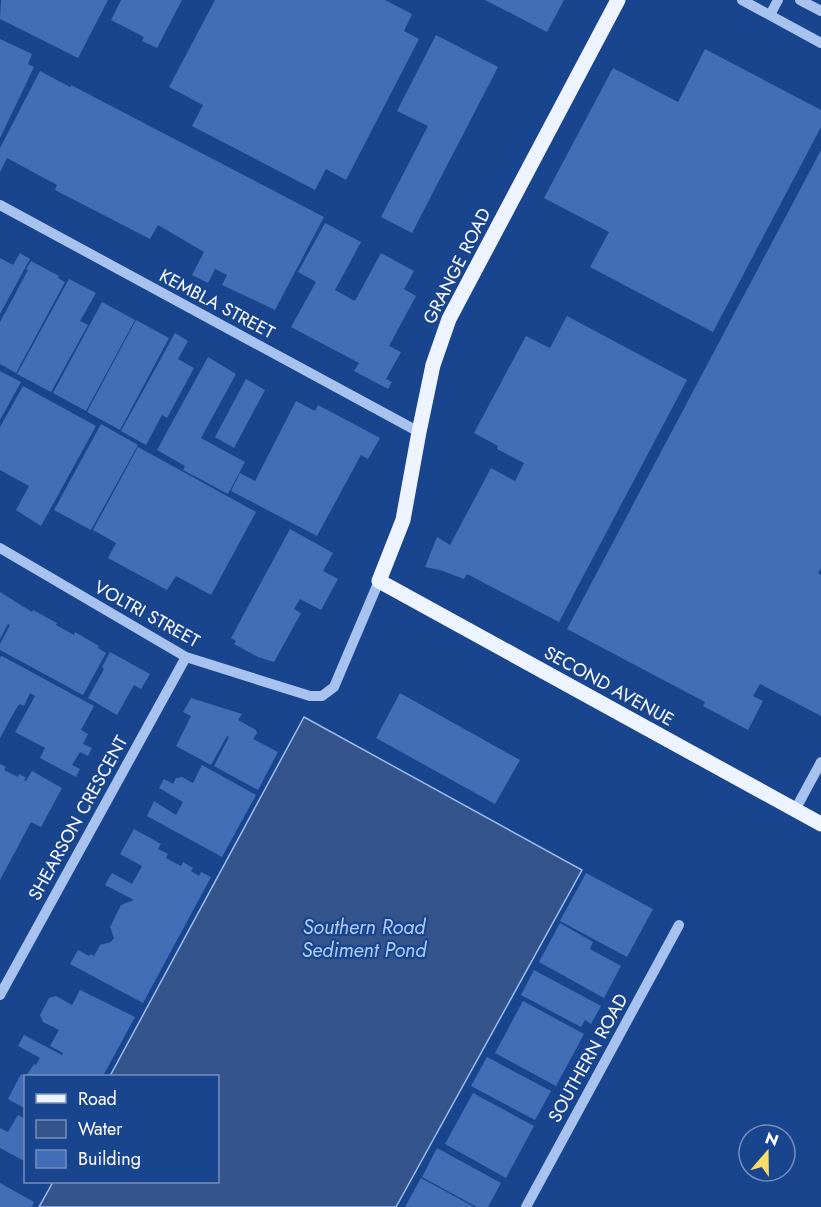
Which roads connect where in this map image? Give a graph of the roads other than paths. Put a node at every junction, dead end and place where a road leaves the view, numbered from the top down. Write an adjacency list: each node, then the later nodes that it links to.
1 (618, 0): 9 (main road, GRANGE ROAD)
2 (742, 0): 6 (street)
3 (778, 0): 6 (street)
4 (800, 0): 5 (street)
5 (821, 11)
6 (770, 15): 7 (street)
7 (821, 43)
8 (0, 205): 9 (street, KEMBLA STREET)
9 (419, 432): 11 (main road, GRANGE ROAD)
10 (0, 548): 12 (street, VOLTRI STREET)
11 (379, 581): 13 (street, GRANGE ROAD); 15 (main road, SECOND AVENUE)
12 (186, 657): 13 (street, VOLTRI STREET); 18 (street, SHEARSON CRESCENT)
13 (322, 696)
14 (821, 762): 15 (street)
15 (795, 810): 16 (main road, SECOND AVENUE)
16 (821, 824)
17 (679, 925): 19 (street, SOUTHERN ROAD)
18 (0, 995)
19 (526, 1207)

